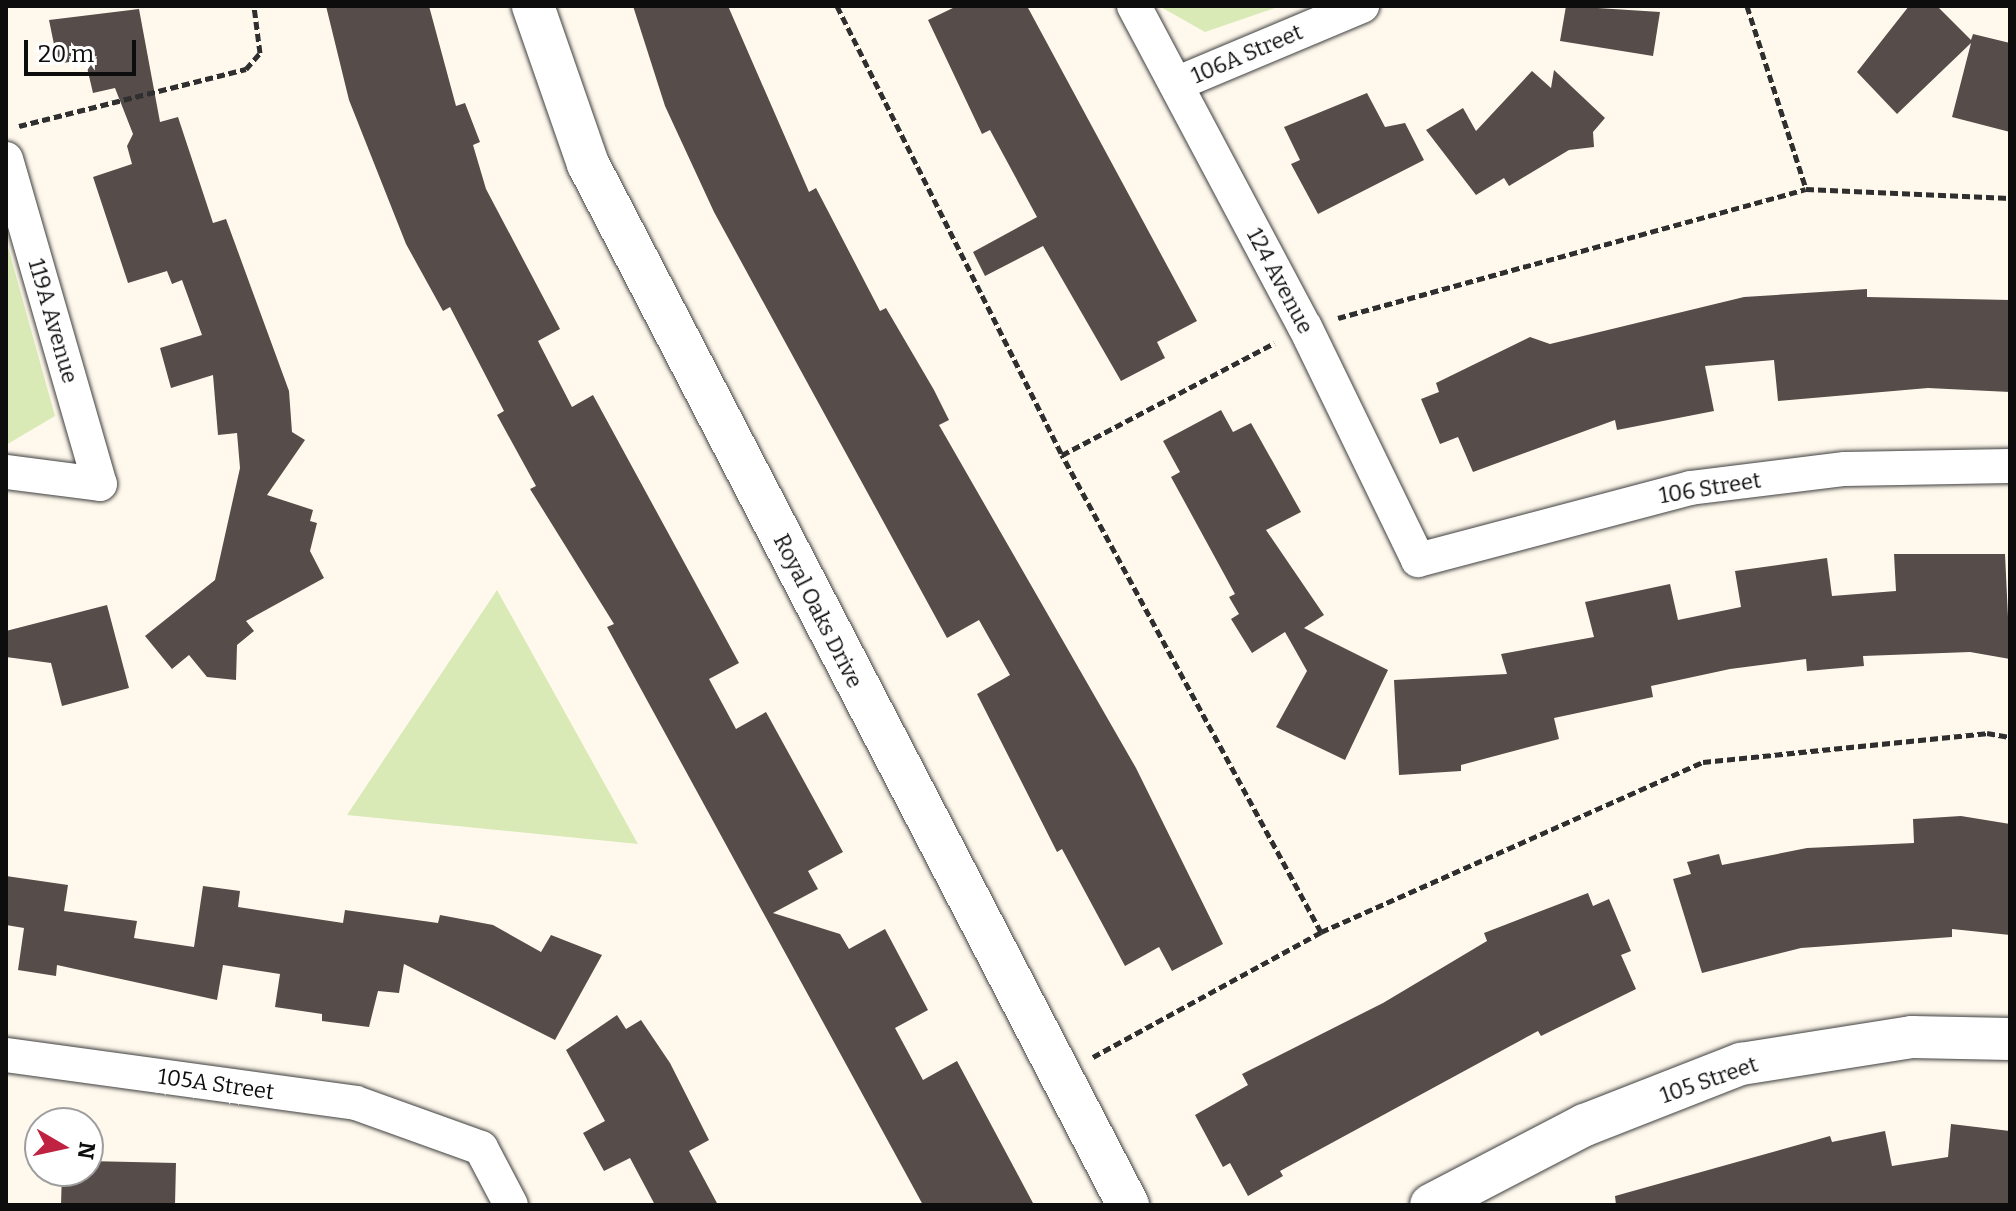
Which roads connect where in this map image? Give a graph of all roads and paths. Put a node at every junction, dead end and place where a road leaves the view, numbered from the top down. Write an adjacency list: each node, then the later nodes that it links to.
1 (254, 6): 8 (path)
2 (533, 6): 21 (street, Royal Oaks Drive)
3 (837, 6): 13 (path)
4 (1134, 6): 7 (street, 124 Avenue)
5 (1362, 6): 7 (street, 106A Street)
6 (1747, 6): 10 (path)
7 (1176, 84): 12 (street, 124 Avenue)
8 (6, 129)
9 (6, 159): 15 (street, 119A Avenue)
10 (1806, 189): 11 (path); 12 (path)
11 (2010, 198)
12 (1305, 327): 13 (path); 16 (street, 124 Avenue)
13 (1062, 455): 18 (path)
14 (2010, 466): 16 (street, 106 Street)
15 (6, 472)
16 (1418, 560)
17 (2010, 737): 18 (path)
18 (1321, 932): 21 (path)
19 (2010, 1039): 24 (street, 105 Street)
20 (6, 1055): 22 (street, 105A Street)
21 (1057, 1076): 23 (street, Royal Oaks Drive)
22 (511, 1205)
23 (1128, 1205)
24 (1431, 1205)

